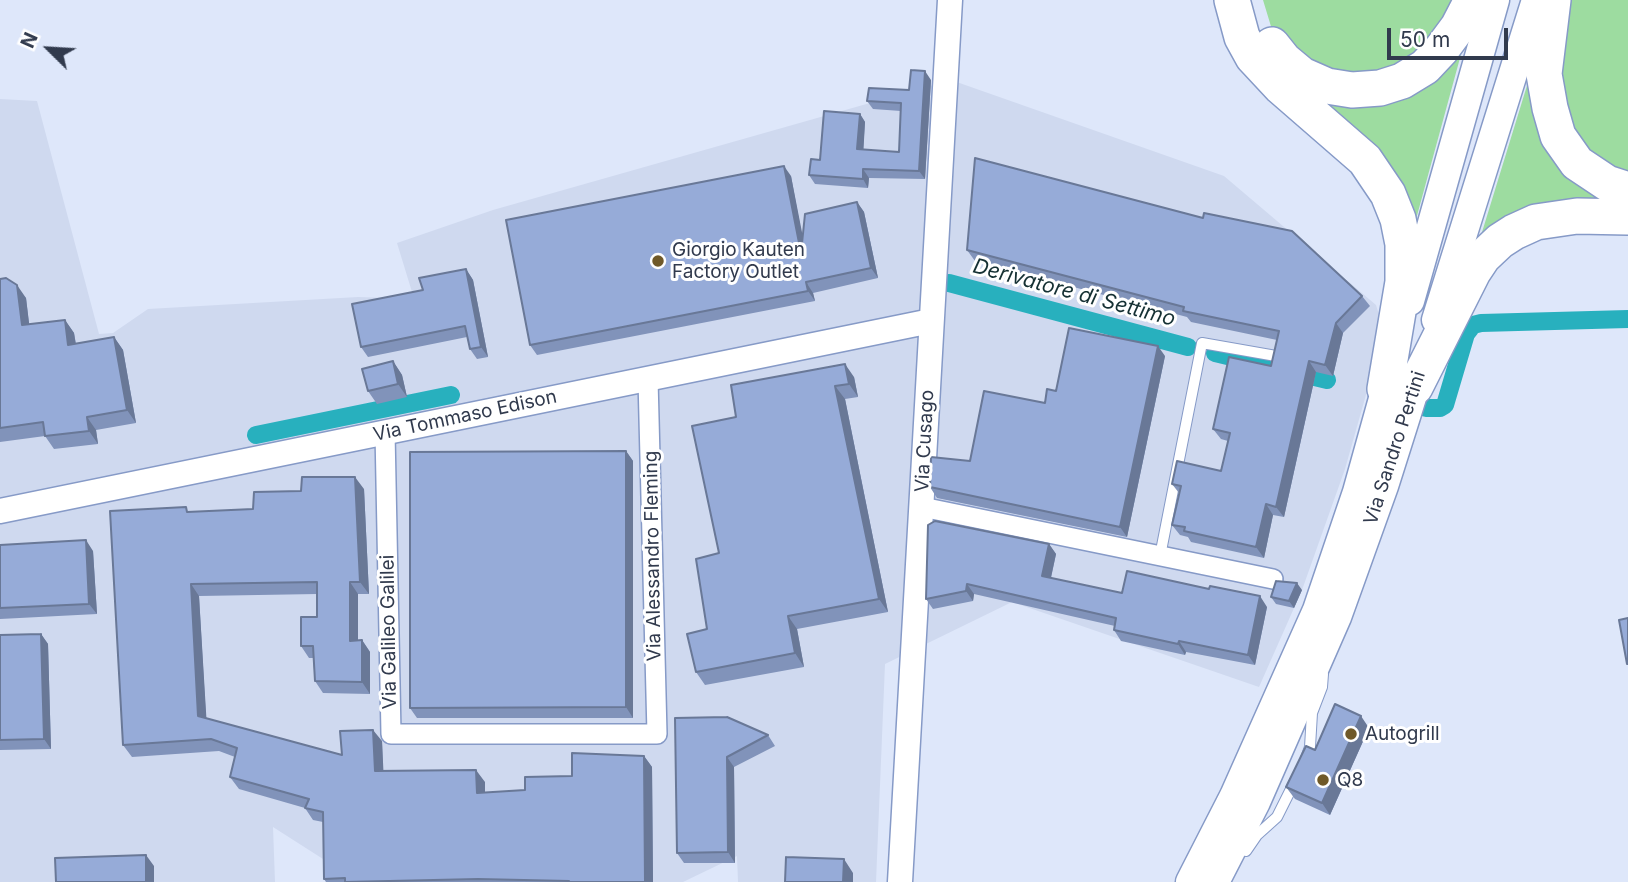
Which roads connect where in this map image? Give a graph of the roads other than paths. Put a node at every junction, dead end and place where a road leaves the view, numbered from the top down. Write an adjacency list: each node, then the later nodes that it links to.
1 (950, 0): 10 (street, Via Cusago)
2 (1232, 0): 13 (highway)
3 (1256, 0): 4 (highway)
4 (1472, 0)
5 (1495, 0): 13 (main road, Via Sandro Pertini)
6 (1536, 0): 13 (main road, Via Sandro Pertini)
7 (1553, 0): 8 (highway)
8 (1628, 190)
9 (1628, 217): 13 (highway)
10 (931, 321): 12 (street, Via Tommaso Edison); 15 (street, Via Cusago)
11 (1276, 356): 17 (lane)
12 (648, 379): 14 (street, Via Tommaso Edison); 19 (street, Via Alessandro Fleming)
13 (1400, 388): 20 (main road, Via Sandro Pertini); 22 (main road, Via Sandro Pertini)
14 (385, 432): 16 (street, Via Tommaso Edison); 19 (street, Via Galileo Galilei)
15 (922, 507): 17 (street); 21 (street, Via Cusago)
16 (0, 511)
17 (1160, 556): 18 (street)
18 (1273, 579)
19 (657, 734)
20 (1228, 873)
21 (900, 882)
22 (1190, 882)

